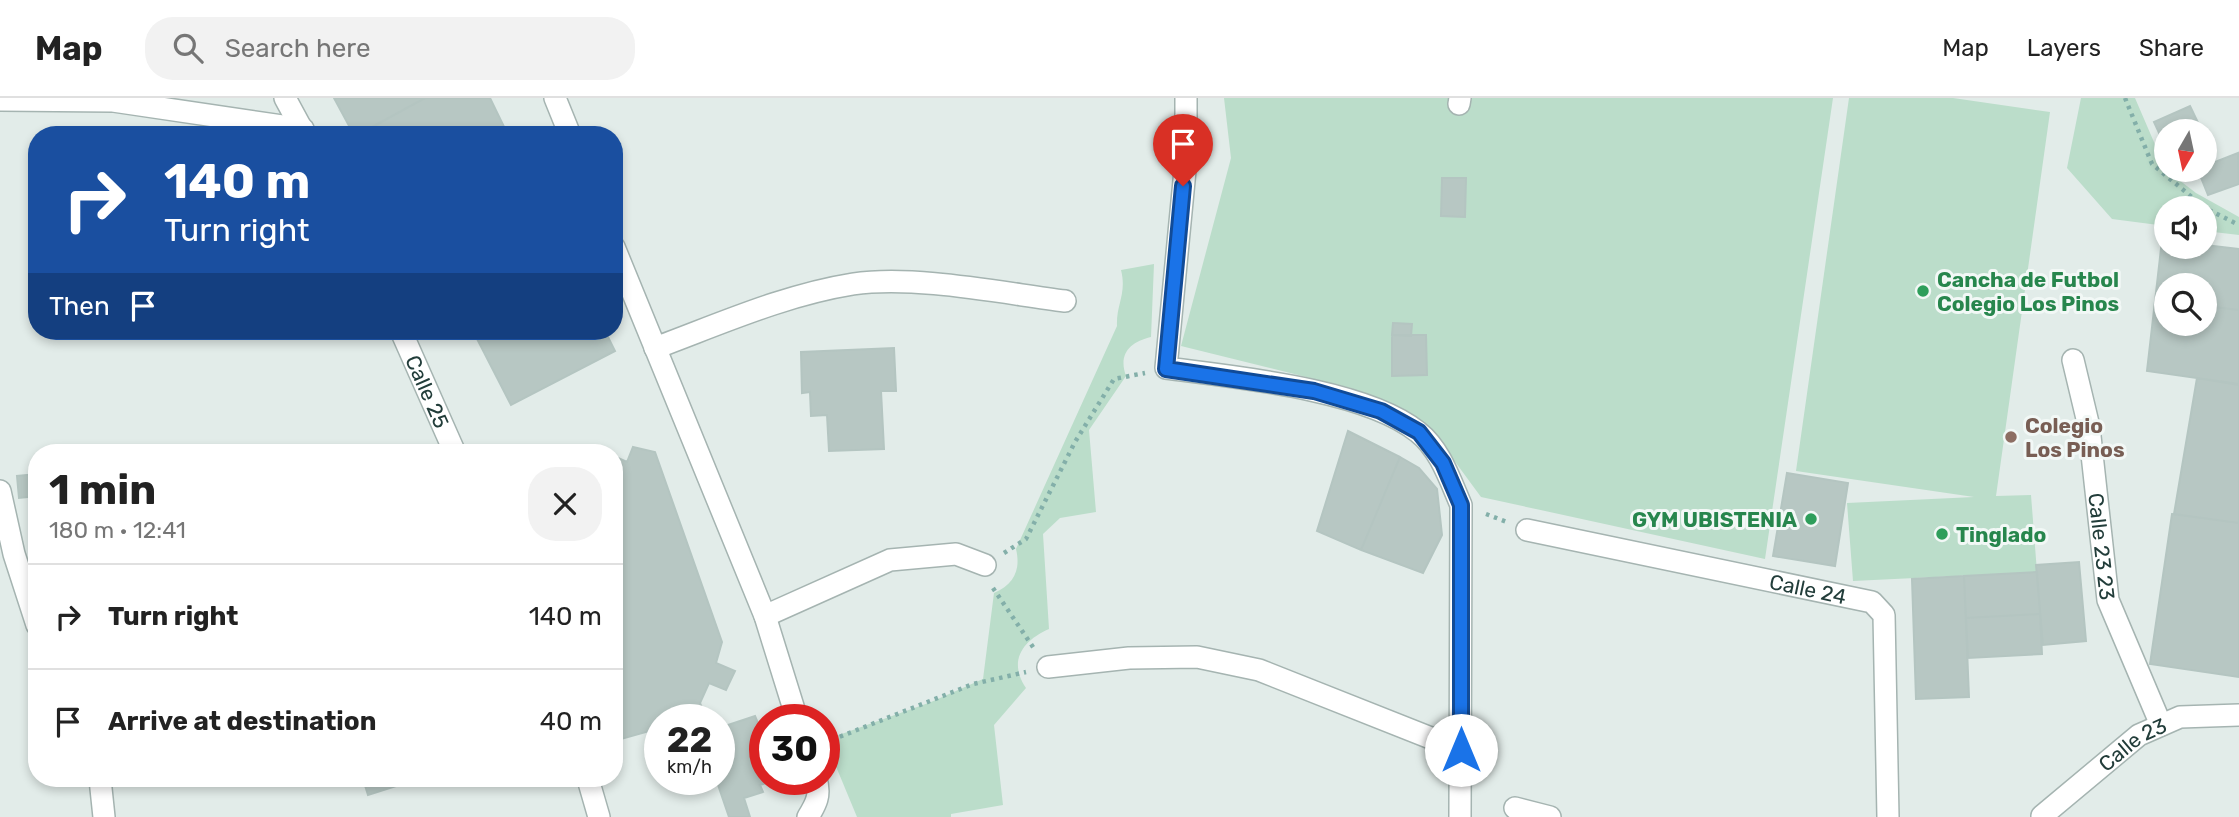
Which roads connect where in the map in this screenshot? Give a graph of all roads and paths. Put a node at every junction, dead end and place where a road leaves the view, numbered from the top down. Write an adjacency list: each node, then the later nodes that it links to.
1 (285, 98): 7 (street)
2 (555, 98): 8 (street)
3 (1186, 98): 15 (street)
4 (2125, 98): 9 (path)
5 (0, 100): 6 (street)
6 (267, 126)
7 (301, 126)
8 (566, 126)
9 (2239, 225)
10 (623, 269): 13 (street)
11 (1065, 301): 13 (street)
12 (405, 340): 16 (street, Calle 25)
13 (655, 348): 22 (street)
14 (2073, 360): 26 (street, Calle 23 23)
15 (1166, 369): 18 (street); 20 (path)
16 (451, 444)
17 (0, 491): 21 (street)
18 (1461, 505): 19 (path); 28 (street)
19 (1527, 530): 39 (street, Calle 24)
20 (985, 565): 22 (street); 23 (path)
21 (28, 597)
22 (765, 616): 24 (street)
23 (1048, 667): 27 (path); 28 (street)
24 (792, 704)
25 (2239, 715): 26 (street, Calle 23)
26 (2161, 725): 33 (street, Calle 23)
27 (840, 737)
28 (1461, 750): 37 (street)
29 (101, 787): 34 (street)
30 (590, 787): 35 (street)
31 (818, 795): 36 (street)
32 (1515, 808): 38 (street)
33 (2042, 816)
34 (104, 817)
35 (599, 817)
36 (807, 817)
37 (1460, 817)
38 (1550, 817)
39 (1888, 817)

